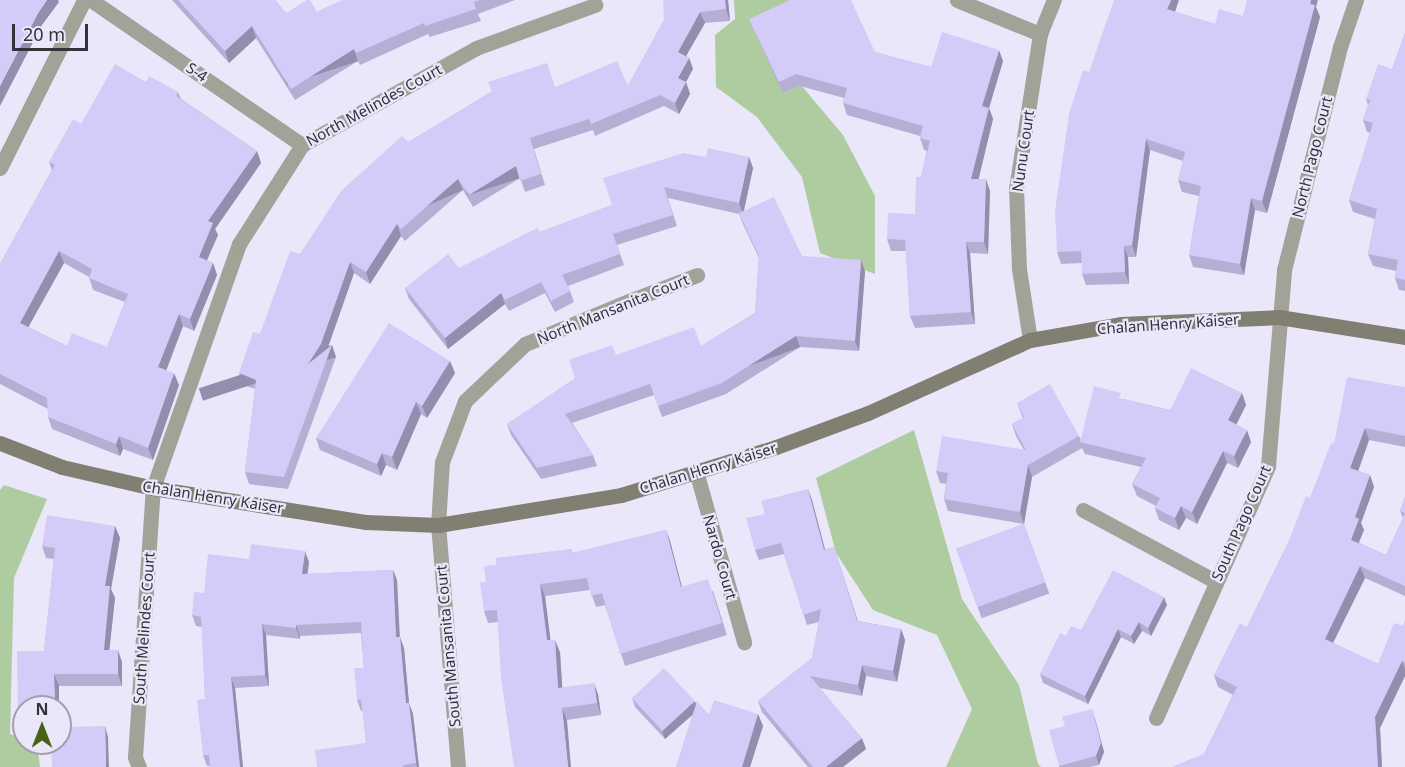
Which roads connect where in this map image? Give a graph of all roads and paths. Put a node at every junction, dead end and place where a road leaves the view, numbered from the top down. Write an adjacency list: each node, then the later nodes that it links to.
1 (84, 0): 9 (street)
2 (91, 0): 8 (street, S-4)
3 (957, 0): 7 (street)
4 (1054, 0): 7 (street, Nunu Court)
5 (1356, 0): 11 (street, North Pago Court)
6 (595, 5): 8 (street, North Melindes Court)
7 (1040, 34): 13 (street, Nunu Court)
8 (303, 145): 16 (street, North Melindes Court)
9 (0, 168)
10 (697, 275): 18 (street, North Mansanita Court)
11 (1279, 317): 12 (street, Chalan Henry Kaiser); 13 (street, Chalan Henry Kaiser); 19 (street, South Pago Court)
12 (1405, 337)
13 (1030, 340): 15 (street, Chalan Henry Kaiser)
14 (0, 443): 16 (street, Chalan Henry Kaiser)
15 (696, 471): 18 (street, Chalan Henry Kaiser); 20 (street, Nardo Court)
16 (153, 488): 18 (street, Chalan Henry Kaiser); 22 (street, South Melindes Court)
17 (1083, 510): 19 (street)
18 (438, 525): 23 (street, South Mansanita Court)
19 (1215, 581): 21 (street, South Pago Court)
20 (744, 642)
21 (1156, 718)
22 (139, 767)
23 (458, 767)

